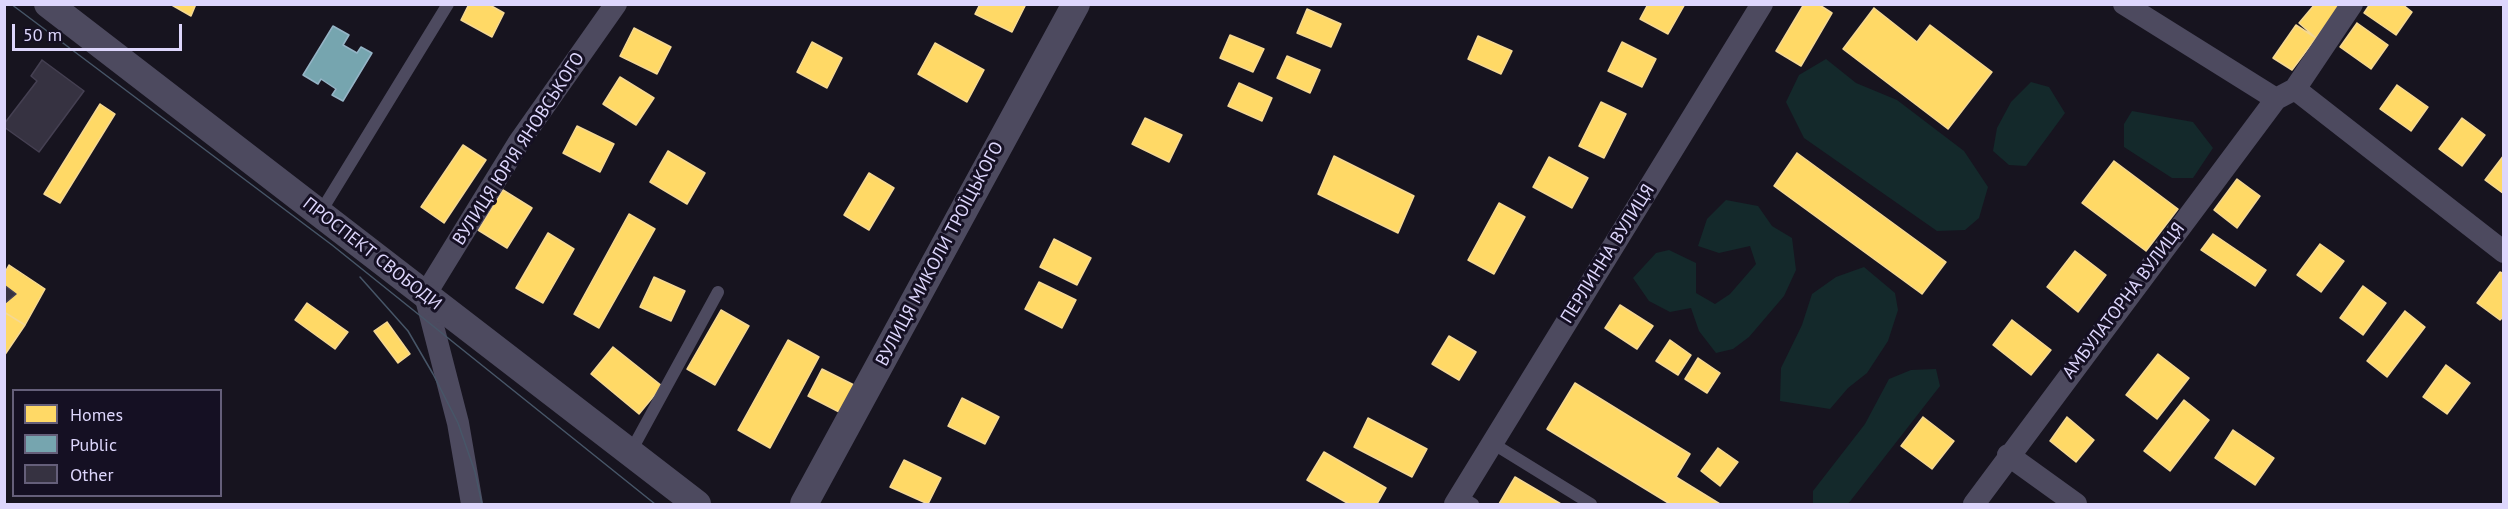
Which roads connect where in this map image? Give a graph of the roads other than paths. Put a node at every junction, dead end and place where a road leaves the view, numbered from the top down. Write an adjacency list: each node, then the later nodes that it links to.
1 (48, 4): 9 (street, ПРОСПЕКТ СВОБОДИ)
2 (448, 4): 9 (lane)
3 (616, 4): 12 (street, ВУЛИЦЯ ЮРІЯ ЯНОВСЬКОГО)
4 (1076, 4): 19 (street, ВУЛИЦЯ МИКОЛИ ТРОЇЦЬКОГО)
5 (1762, 4): 13 (street, ПЕРЛИННА ВУЛИЦЯ)
6 (2124, 4): 8 (street)
7 (2352, 4): 8 (street, АМБУЛАТОРНА ВУЛИЦЯ)
8 (2286, 94): 10 (street); 15 (street, АМБУЛАТОРНА ВУЛИЦЯ)
9 (320, 213): 12 (street, ПРОСПЕКТ СВОБОДИ)
10 (2504, 252)
11 (718, 292): 14 (lane)
12 (424, 295): 14 (street, ПРОСПЕКТ СВОБОДИ); 17 (street)
13 (1492, 443): 16 (street, ПЕРЛИННА ВУЛИЦЯ); 20 (lane)
14 (630, 453): 18 (street, ПРОСПЕКТ СВОБОДИ)
15 (2008, 455): 21 (street, АМБУЛАТОРНА ВУЛИЦЯ); 22 (street)
16 (1463, 502)
17 (472, 504)
18 (697, 504)
19 (804, 504)
20 (1591, 504)
21 (1974, 504)
22 (2076, 504)

